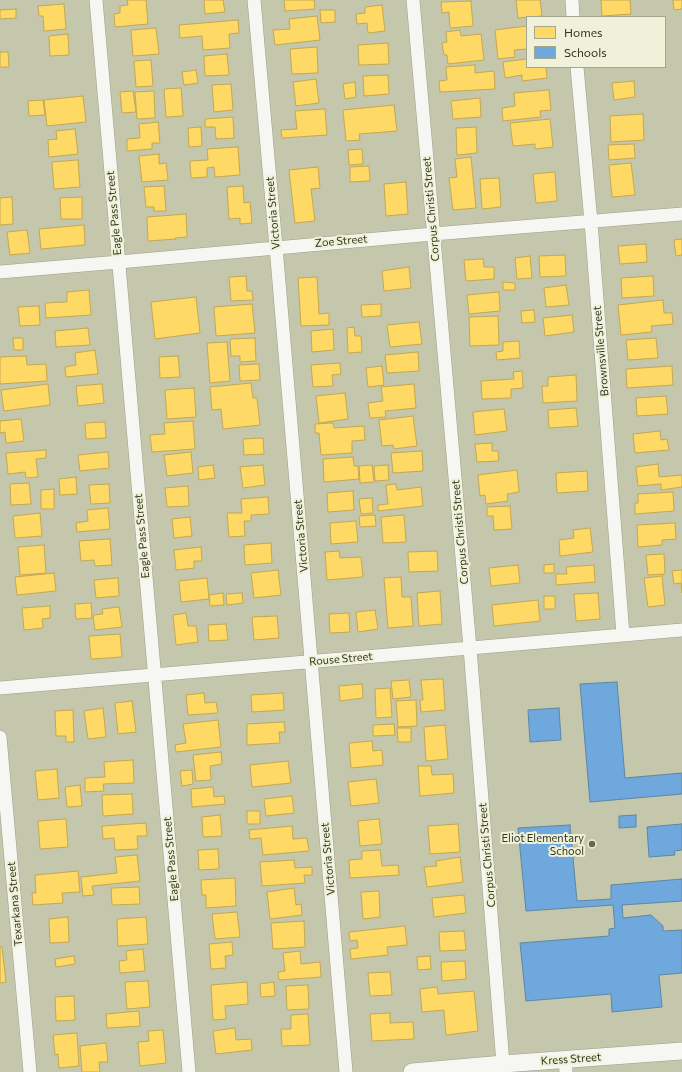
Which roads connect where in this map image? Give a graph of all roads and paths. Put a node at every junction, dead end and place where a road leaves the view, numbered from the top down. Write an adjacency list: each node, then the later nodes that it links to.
1 (96, 0): 11 (street, Eagle Pass Street)
2 (254, 0): 10 (street, Victoria Street)
3 (413, 0): 9 (street, Corpus Christi Street)
4 (572, 0): 5 (street)
5 (573, 16)
6 (577, 68): 8 (street, Brownsville Street)
7 (682, 214): 8 (street, Zoe Street)
8 (591, 222): 9 (street, Zoe Street); 14 (street, Brownsville Street)
9 (433, 234): 10 (street, Zoe Street); 15 (street, Corpus Christi Street)
10 (276, 247): 11 (street, Zoe Street); 16 (street, Victoria Street)
11 (119, 262): 12 (street, Zoe Street); 17 (street, Eagle Pass Street)
12 (0, 272)
13 (682, 630): 14 (street, Rouse Street)
14 (624, 635): 15 (street, Rouse Street)
15 (470, 648): 16 (street, Rouse Street); 21 (street, Corpus Christi Street)
16 (311, 661): 17 (street, Rouse Street); 25 (street, Victoria Street)
17 (154, 675): 18 (street, Rouse Street); 24 (street, Eagle Pass Street)
18 (0, 688)
19 (0, 737): 23 (street, Texarkana Street)
20 (682, 1051): 22 (street, Kress Street)
21 (503, 1064): 22 (street, Kress Street); 26 (street, Kress Street)
22 (565, 1066)
23 (30, 1072)
24 (189, 1072)
25 (346, 1072)
26 (412, 1072)

